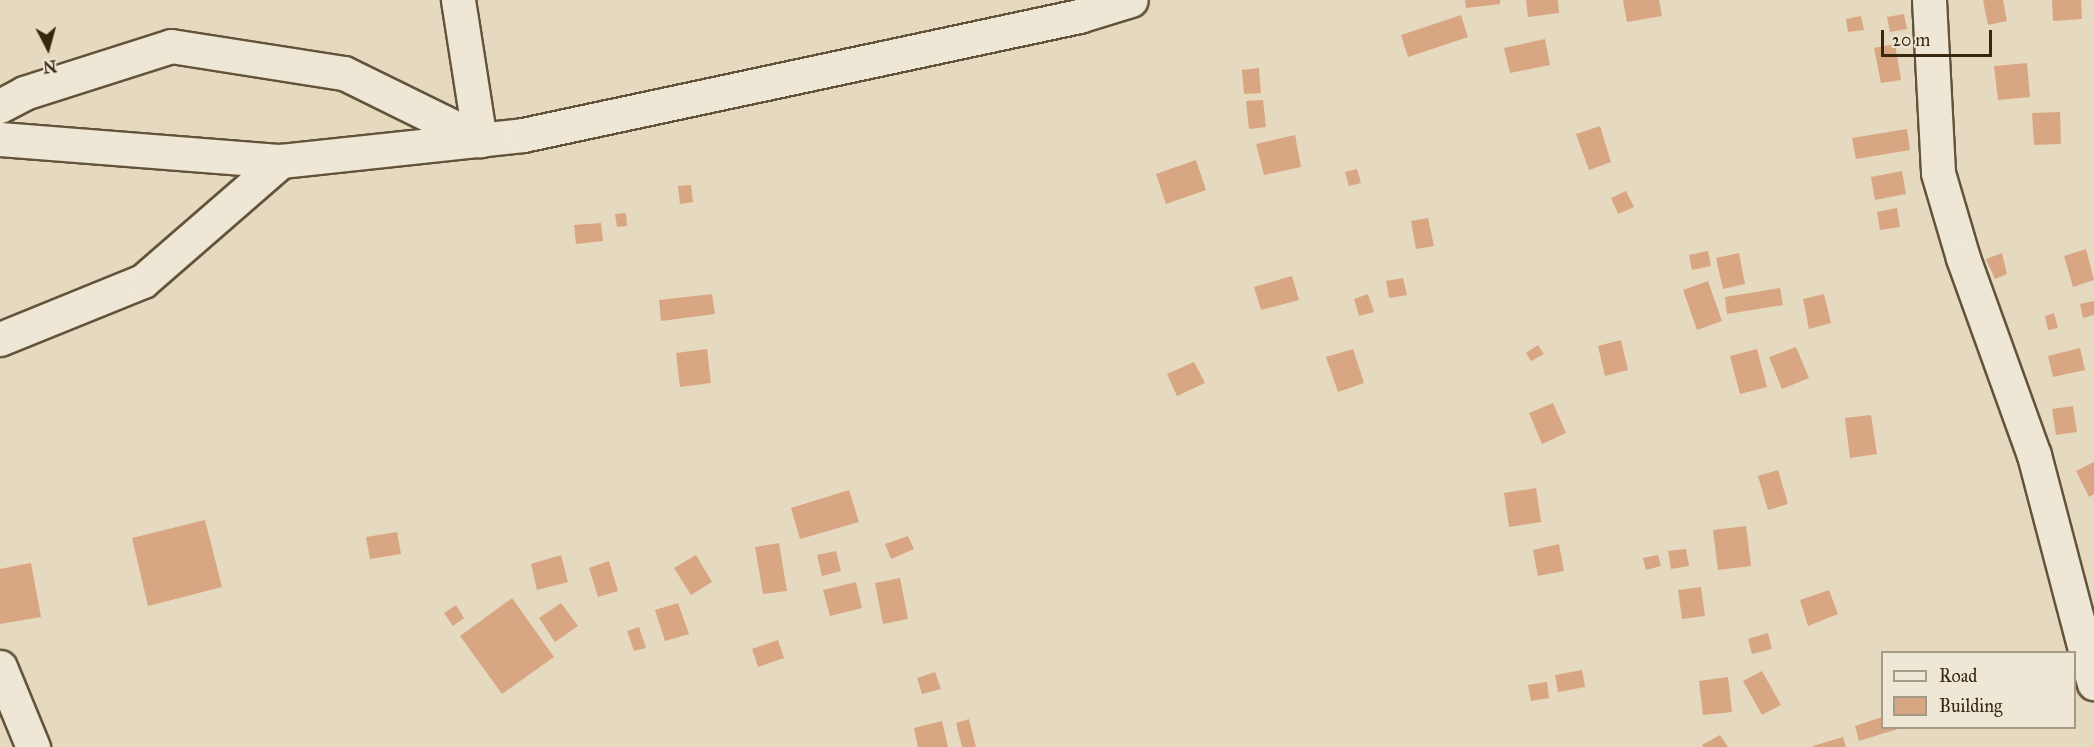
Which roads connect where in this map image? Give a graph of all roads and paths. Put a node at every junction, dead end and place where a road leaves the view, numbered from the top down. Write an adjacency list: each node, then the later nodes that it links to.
1 (458, 0): 6 (street)
2 (1131, 0): 6 (street)
3 (1929, 0): 10 (street)
4 (0, 106): 6 (street)
5 (0, 139): 7 (street)
6 (480, 140): 7 (street)
7 (281, 161): 8 (street)
8 (0, 339)
9 (0, 667): 11 (street)
10 (2094, 683)
11 (33, 747)

